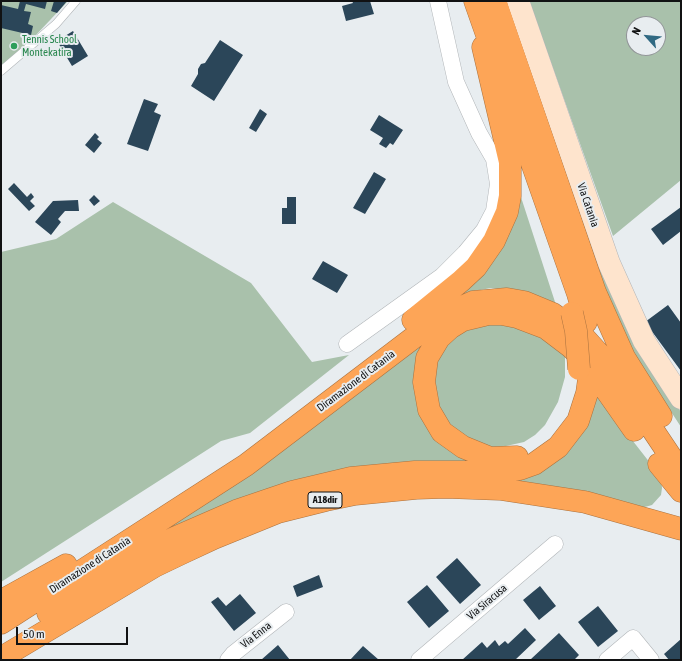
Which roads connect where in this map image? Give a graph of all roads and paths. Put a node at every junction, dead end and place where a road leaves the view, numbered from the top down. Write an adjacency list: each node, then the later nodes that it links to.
1 (76, 1): 8 (lane)
2 (438, 1): 10 (street)
3 (467, 1): 7 (highway)
4 (475, 1): 9 (highway)
5 (495, 1): 13 (highway)
6 (518, 1): 12 (main road, Via Catania)
7 (483, 46): 9 (highway); 19 (highway)
8 (1, 71)
9 (579, 317): 11 (highway, bridge)
10 (346, 344)
11 (584, 370): 15 (highway); 25 (highway)
12 (681, 398)
13 (681, 445)
14 (681, 472): 16 (highway, Diramazione di Catania)
15 (681, 491)
16 (188, 502): 19 (highway); 22 (highway, Diramazione di Catania)
17 (255, 521): 18 (highway, A18dir); 26 (highway, A18dir); 27 (highway)
18 (681, 529)
19 (105, 544): 21 (highway); 22 (highway)
20 (555, 544): 29 (street, Via Siracusa)
21 (1, 601)
22 (30, 604): 24 (highway, Diramazione di Catania)
23 (286, 612): 28 (street, Via Enna)
24 (1, 623)
25 (1, 642)
26 (1, 658)
27 (24, 660)
28 (228, 660)
29 (419, 660)
30 (607, 660): 31 (street)
31 (651, 660)

